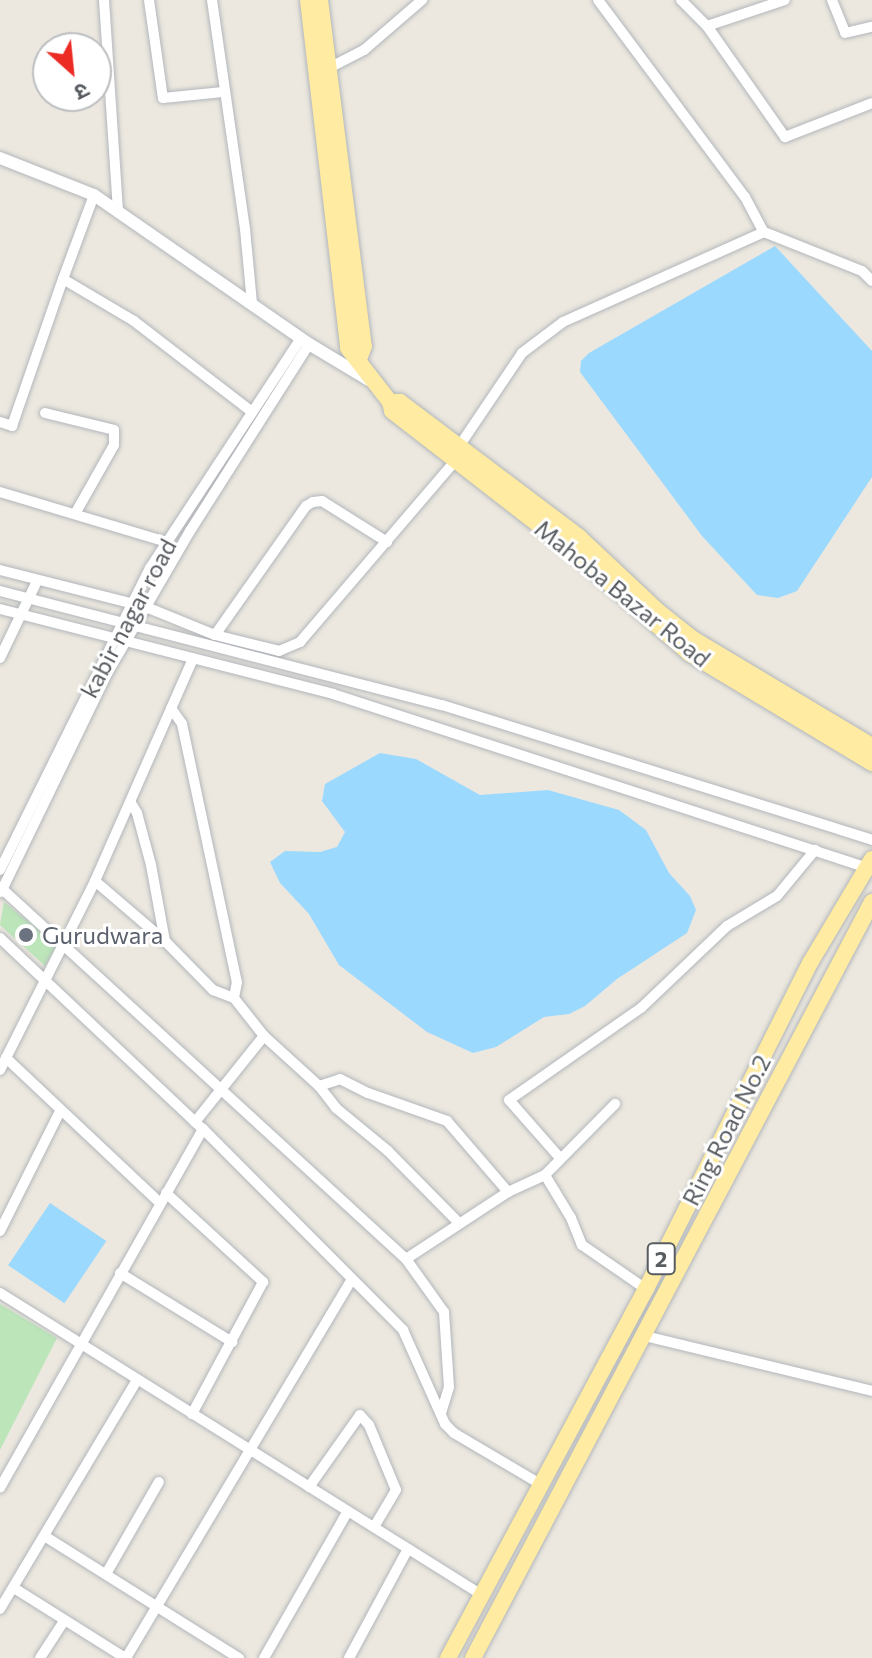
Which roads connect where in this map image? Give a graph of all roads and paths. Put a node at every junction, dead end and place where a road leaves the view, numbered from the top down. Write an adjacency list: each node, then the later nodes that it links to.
1 (104, 0): 18 (street)
2 (149, 0): 14 (street)
3 (212, 0): 14 (street)
4 (308, 0): 24 (main road)
5 (320, 0): 13 (main road)
6 (422, 0): 13 (street)
7 (598, 0): 19 (street)
8 (681, 0): 11 (street)
9 (785, 0): 11 (street)
10 (832, 0): 12 (street)
11 (707, 26): 15 (street)
12 (872, 27)
13 (327, 69): 24 (main road)
14 (223, 92): 22 (street)
15 (872, 103)
16 (0, 158): 17 (street, Mahoba Bazar Road)
17 (94, 195): 18 (street, Mahoba Bazar Road); 20 (street)
18 (118, 210): 22 (street, Mahoba Bazar Road)
19 (764, 232): 21 (street); 29 (street)
20 (63, 279): 26 (street); 28 (street)
21 (872, 281)
22 (252, 303): 23 (street, Mahoba Bazar Road)
23 (305, 341): 25 (street, Mahoba Bazar Road); 26 (street, kabir nagar road); 40 (street)
24 (359, 359): 25 (main road)
25 (371, 381): 29 (main road, Mahoba Bazar Road)
26 (252, 412): 32 (street, kabir nagar road)
27 (45, 413): 31 (street)
28 (0, 422)
29 (458, 453): 33 (street); 38 (main road, Mahoba Bazar Road)
30 (0, 492): 31 (street)
31 (75, 514): 32 (street)
32 (167, 542): 39 (street, kabir nagar road)
33 (387, 542): 45 (street); 45 (street)
34 (0, 570): 35 (street)
35 (37, 581): 37 (street); 39 (street)
36 (0, 591): 37 (street)
37 (29, 598): 42 (street); 43 (street)
38 (636, 600): 50 (main road, Mahoba Bazar Road); 51 (main road, Mahoba Bazar Road)
39 (133, 604): 40 (street); 43 (street, kabir nagar road)
40 (146, 607): 44 (street); 45 (street)
41 (0, 609): 42 (street)
42 (21, 615): 46 (street); 47 (street)
43 (123, 622): 44 (street); 46 (street, kabir nagar road)
44 (135, 625): 46 (street); 53 (street)
45 (215, 635)
46 (120, 641): 48 (street); 56 (street, kabir nagar road); 58 (street)
47 (0, 658)
48 (193, 659): 49 (street); 54 (street)
49 (171, 708): 52 (street); 64 (street)
50 (872, 746)
51 (872, 763)
52 (131, 803): 57 (street); 61 (street)
53 (872, 840)
54 (815, 850): 55 (street); 73 (street)
55 (870, 864): 82 (main road, Ring Road No.2 / 2)
56 (0, 870)
57 (95, 881): 61 (street); 62 (street)
58 (1, 890): 62 (street)
59 (872, 902): 84 (main road, Ring Road No.2 / 2)
60 (0, 938): 63 (street)
61 (165, 941): 64 (street)
62 (63, 944): 63 (street); 69 (street)
63 (44, 980): 66 (street); 72 (street)
64 (234, 998): 65 (street)
65 (264, 1036): 68 (street); 69 (street)
66 (6, 1058): 67 (street); 71 (street)
67 (0, 1070)
68 (319, 1086): 75 (street); 77 (street)
69 (221, 1089): 72 (street); 79 (street)
70 (615, 1104): 73 (street)
71 (60, 1111): 76 (street); 78 (street)
72 (199, 1126): 76 (street); 81 (street)
73 (560, 1158): 74 (street)
74 (545, 1175): 75 (street); 82 (street)
75 (508, 1192): 77 (street)
76 (163, 1198): 80 (street); 85 (street)
77 (459, 1223): 79 (street)
78 (0, 1231)
79 (406, 1259): 90 (street)
80 (120, 1273): 85 (street); 86 (street)
81 (352, 1279): 90 (street); 91 (street)
82 (646, 1289): 93 (main road, Ring Road No.2 / 2)
83 (0, 1293): 86 (street)
84 (645, 1336): 88 (street); 112 (main road, Ring Road No.2 / 2)
85 (232, 1342): 89 (street)
86 (79, 1344): 87 (street); 95 (street)
87 (137, 1380): 89 (street); 98 (street)
88 (872, 1391)
89 (192, 1414): 91 (street)
90 (441, 1414): 93 (street)
91 (251, 1451): 94 (street); 103 (street)
92 (159, 1482): 100 (street)
93 (542, 1485): 102 (main road, Ring Road No.2 / 2)
94 (309, 1487): 96 (street); 97 (street)
95 (0, 1488)
96 (348, 1511): 97 (street); 109 (street)
97 (374, 1527): 99 (street)
98 (46, 1537): 100 (street); 101 (street)
99 (408, 1549): 102 (street); 110 (street)
100 (106, 1574): 103 (street)
101 (14, 1588): 104 (street); 105 (street)
102 (482, 1595): 111 (main road, Ring Road No.2 / 2)
103 (158, 1607): 107 (street); 108 (street)
104 (0, 1609)
105 (64, 1621): 106 (street); 107 (street)
106 (40, 1658)
107 (125, 1658)
108 (239, 1658)
109 (264, 1658)
110 (349, 1658)
111 (448, 1658)
112 (473, 1658)

